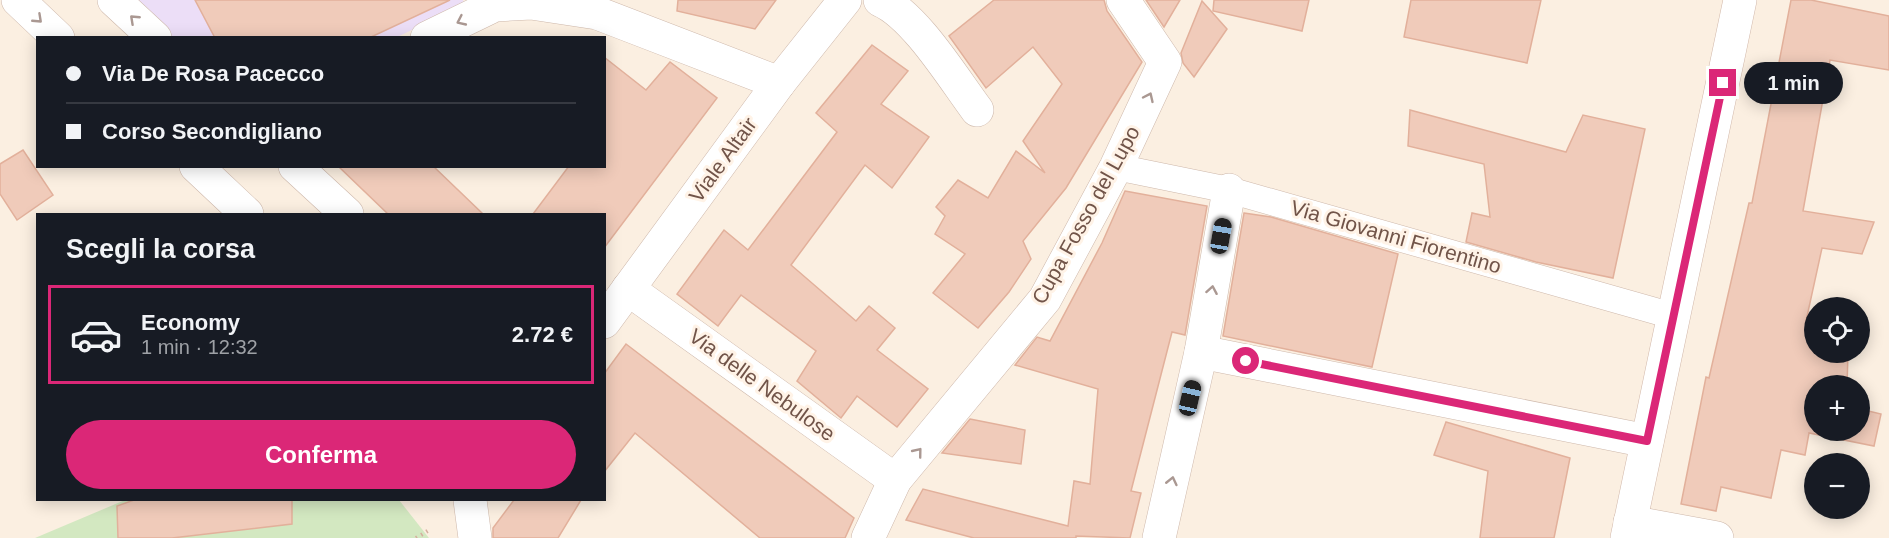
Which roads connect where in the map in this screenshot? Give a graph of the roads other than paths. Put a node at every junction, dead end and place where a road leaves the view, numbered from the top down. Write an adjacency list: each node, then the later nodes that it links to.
1 (18, 0): 8 (street, one-way to 8)
2 (114, 0): 9 (street, one-way to 2)
3 (845, 0): 11 (street, Viale Altair)
4 (880, 0): 12 (street)
5 (1123, 0): 13 (street, Cupa Fosso del Lupo, one-way to 5)
6 (1740, 0): 20 (street)
7 (494, 3): 10 (street, one-way to 10); 11 (street)
8 (56, 36)
9 (153, 36)
10 (431, 36)
11 (779, 83): 19 (street, Viale Altair)
12 (977, 110)
13 (1116, 167): 16 (street, Via Giovanni Fiorentino); 24 (street, Cupa Fosso del Lupo, one-way to 13)
14 (200, 168): 17 (street)
15 (297, 168): 18 (street)
16 (1229, 190): 20 (street, Via Giovanni Fiorentino); 22 (street, one-way to 16)
17 (246, 213)
18 (346, 213)
19 (628, 290): 21 (street, Viale Altair); 24 (street, Via delle Nebulose)
20 (1673, 316): 23 (street)
21 (606, 319)
22 (1201, 352): 23 (street); 29 (street, one-way to 22)
23 (1647, 441): 26 (street)
24 (895, 480): 28 (street, Cupa Fosso del Lupo)
25 (470, 501): 27 (street)
26 (1628, 530): 30 (street)
27 (475, 538)
28 (868, 538)
29 (1159, 538)
30 (1717, 538)

